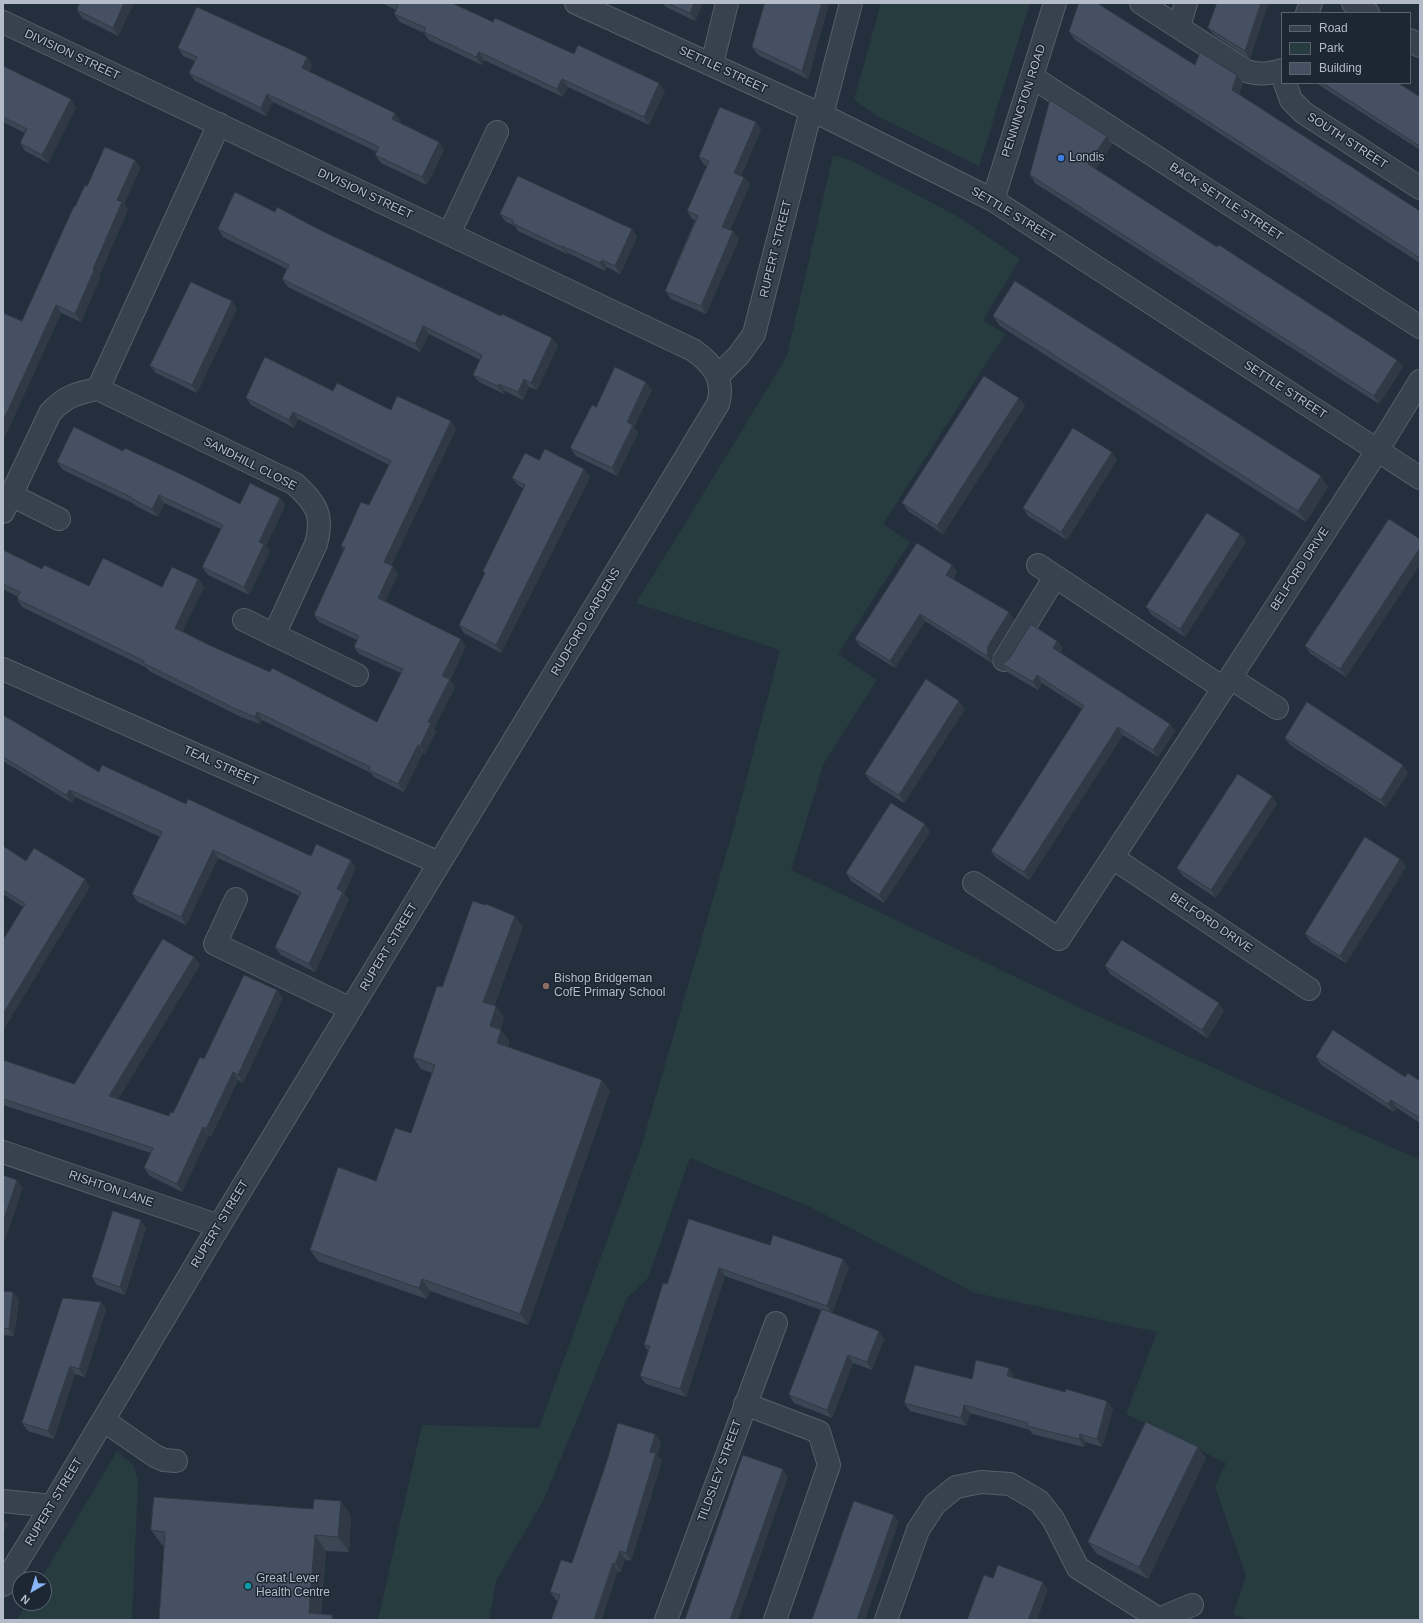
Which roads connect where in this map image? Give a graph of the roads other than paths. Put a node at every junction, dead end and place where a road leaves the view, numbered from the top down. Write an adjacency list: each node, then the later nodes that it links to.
1 (576, 3): 13 (street, SETTLE STREET)
2 (727, 3): 13 (street)
3 (852, 3): 17 (street, RUPERT STREET)
4 (1055, 3): 15 (street, PENNINGTON ROAD)
5 (1141, 3): 10 (street)
6 (1186, 3): 10 (street)
7 (1353, 3): 8 (street)
8 (1366, 12)
9 (3, 22): 18 (street, DIVISION STREET)
10 (1178, 27): 14 (street)
11 (1411, 41): 12 (street)
12 (1420, 46)
13 (712, 64): 17 (street, SETTLE STREET)
14 (1281, 70)
15 (1032, 77): 21 (street, PENNINGTON ROAD); 23 (street, BACK SETTLE STREET)
16 (1285, 84): 20 (street, SOUTH STREET)
17 (816, 113): 21 (street, SETTLE STREET); 24 (street, RUPERT STREET)
18 (219, 124): 22 (street, DIVISION STREET); 26 (street)
19 (497, 132): 22 (street)
20 (1420, 188)
21 (993, 200): 27 (street, SETTLE STREET)
22 (449, 234): 24 (street, DIVISION STREET)
23 (1420, 327)
24 (718, 376): 39 (street, RUDFORD GARDENS)
25 (1420, 381): 27 (street, BELFORD DRIVE)
26 (98, 388): 29 (street); 32 (street, SANDHILL CLOSE)
27 (1377, 451): 28 (street, SETTLE STREET); 36 (street, BELFORD DRIVE)
28 (1420, 478)
29 (7, 504): 30 (street)
30 (59, 519)
31 (244, 620): 32 (street)
32 (274, 634): 35 (street)
33 (1004, 660): 36 (street)
34 (3, 668): 39 (street, TEAL STREET)
35 (357, 675)
36 (1226, 683): 37 (street); 38 (street, BELFORD DRIVE)
37 (1277, 708)
38 (1113, 858): 40 (street, BELFORD DRIVE); 42 (street, BELFORD DRIVE)
39 (439, 863): 43 (street, RUPERT STREET)
40 (974, 883)
41 (236, 899): 43 (street)
42 (1309, 988)
43 (351, 1009): 45 (street, RUPERT STREET)
44 (3, 1152): 45 (street, RISHTON LANE)
45 (218, 1226): 48 (street, RUPERT STREET)
46 (776, 1323): 47 (street, TILDSLEY STREET)
47 (745, 1404): 54 (street, TILDSLEY STREET); 55 (street)
48 (104, 1420): 49 (street); 51 (street, RUPERT STREET)
49 (176, 1461)
50 (3, 1501): 51 (street)
51 (52, 1506): 52 (street, RUPERT STREET)
52 (3, 1585)
53 (1192, 1605): 56 (street)
54 (666, 1620)
55 (775, 1620)
56 (886, 1620)

